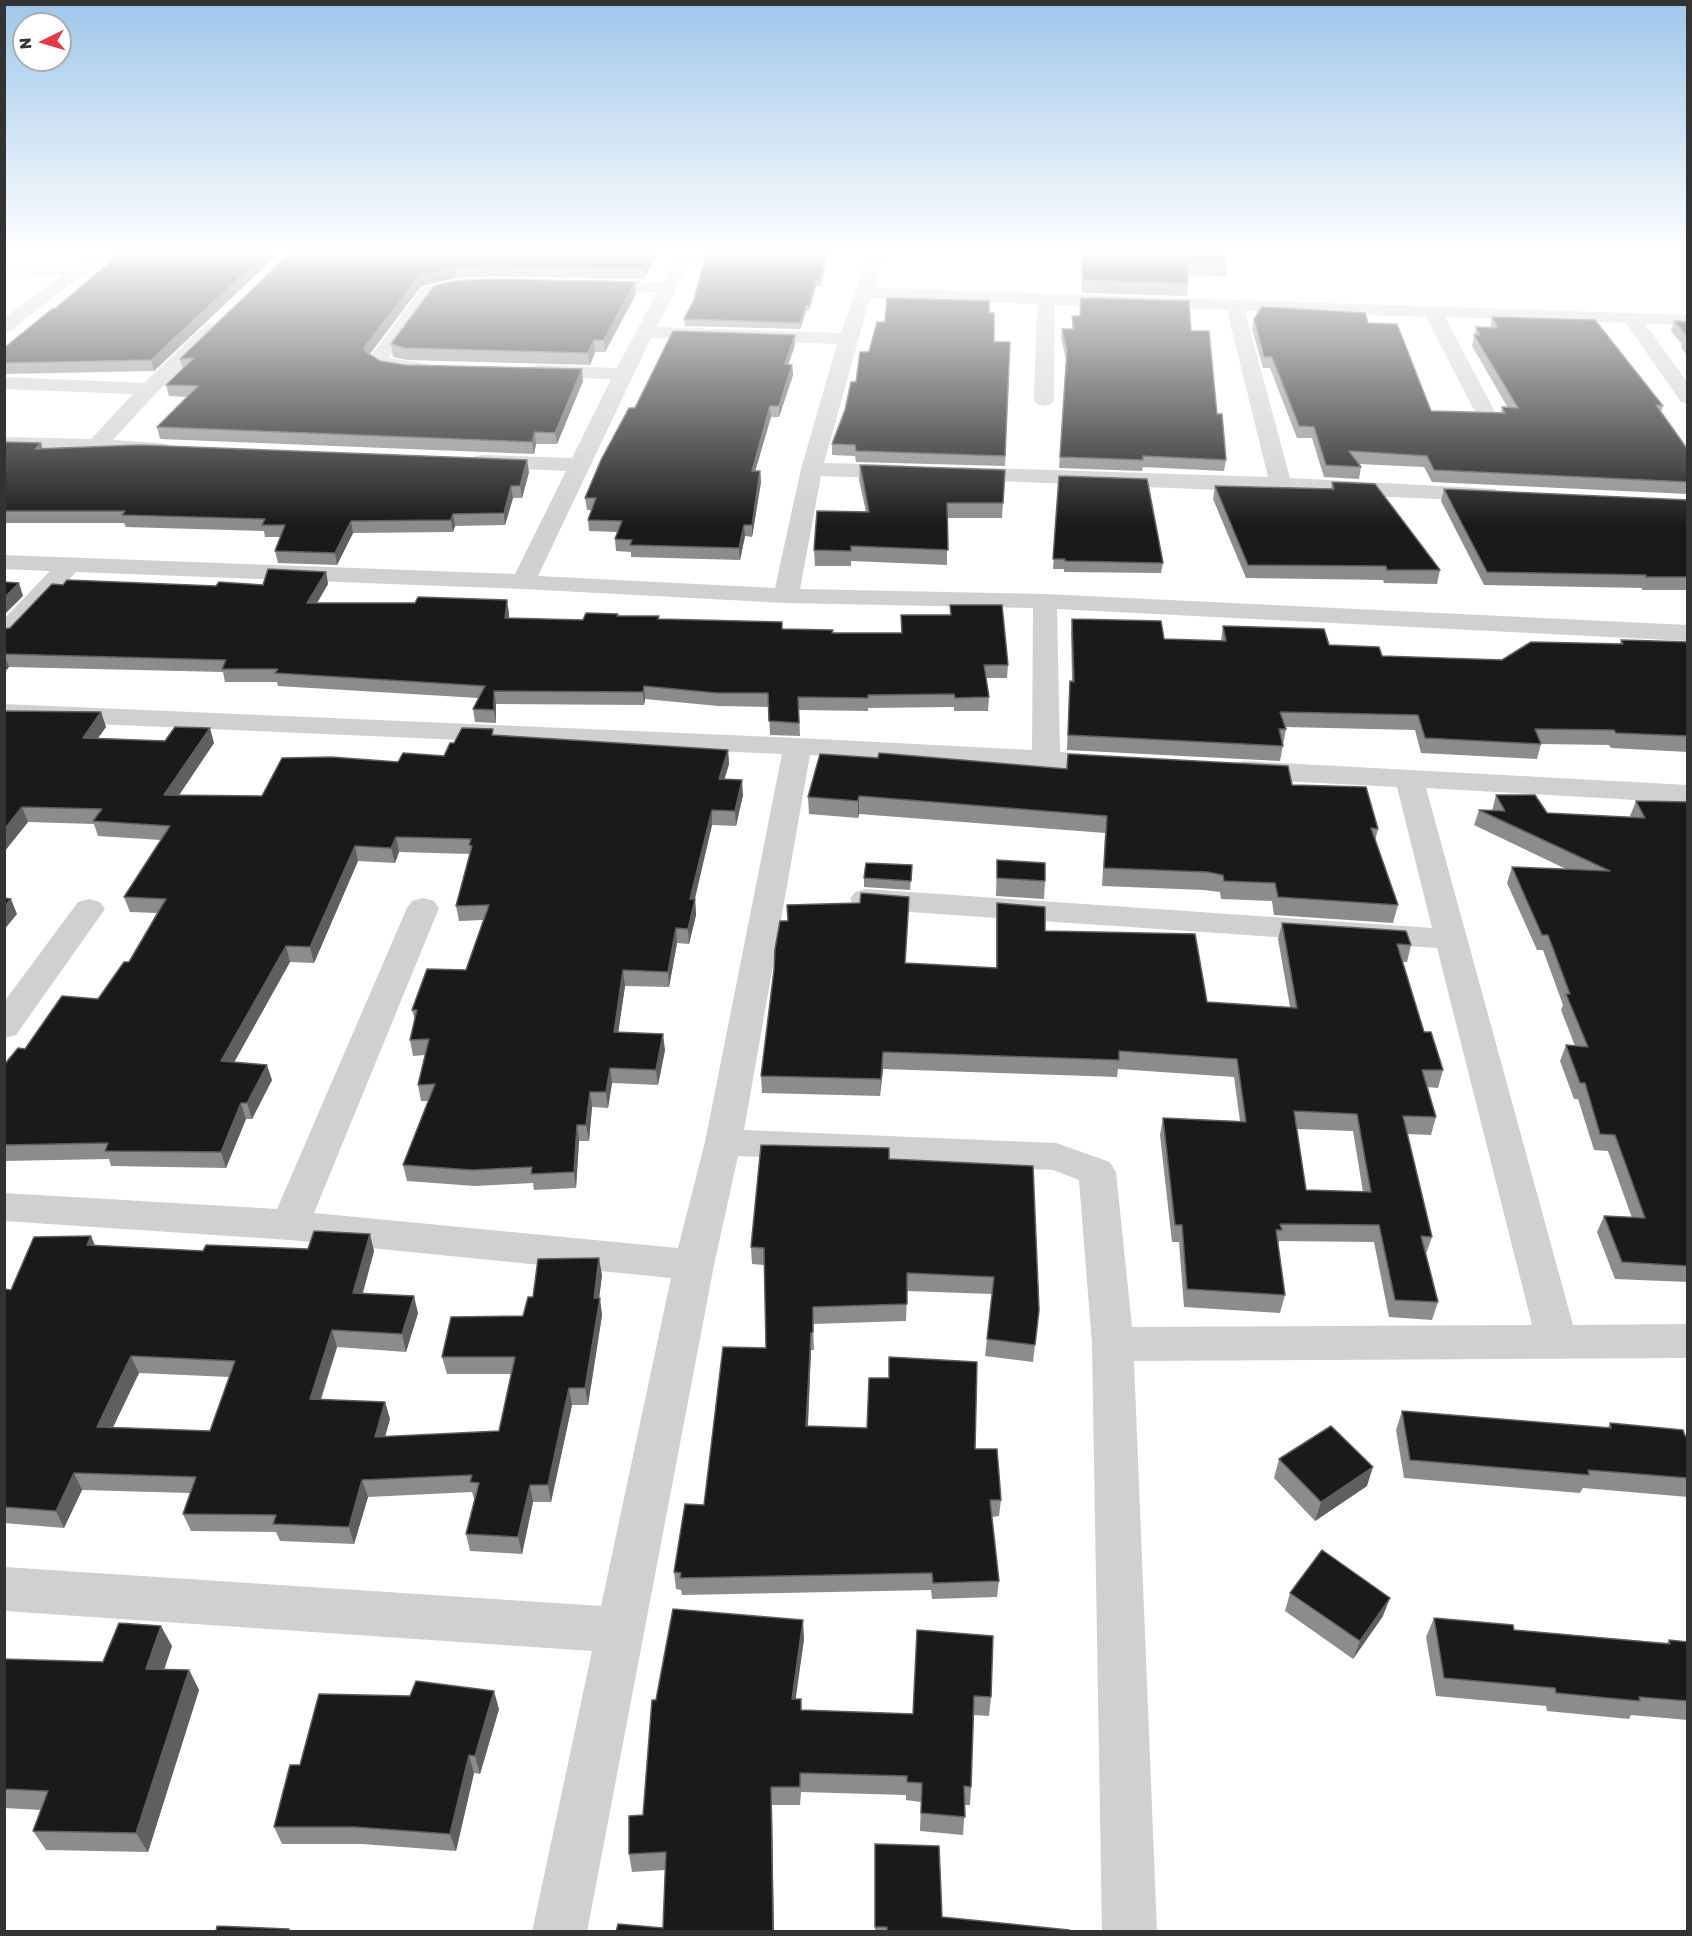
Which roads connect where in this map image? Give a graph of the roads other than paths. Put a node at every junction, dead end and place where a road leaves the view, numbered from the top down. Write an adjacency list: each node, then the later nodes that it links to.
1 (196, 344): 13 (street)
2 (390, 344): 9 (street)
3 (639, 344): 11 (street)
4 (847, 344): 22 (street)
5 (1045, 344): 15 (street)
6 (1245, 344): 23 (street)
7 (1450, 344): 16 (street)
8 (1650, 344): 14 (street)
9 (441, 369)
10 (521, 371): 11 (street)
11 (623, 374): 21 (street)
12 (4, 383): 13 (street)
13 (149, 389): 18 (street)
14 (1688, 398)
15 (1044, 400)
16 (1486, 414)
17 (4, 443): 18 (street)
18 (97, 445): 19 (street)
19 (186, 450)
20 (461, 460): 21 (street)
21 (580, 465): 27 (street)
22 (812, 469): 23 (street); 28 (street)
23 (1281, 484): 24 (street)
24 (1508, 495)
25 (4, 562): 26 (street)
26 (69, 565): 27 (street); 31 (street)
27 (523, 582): 28 (street)
28 (786, 596): 29 (street)
29 (1045, 602): 30 (street); 34 (street)
30 (1688, 633)
31 (4, 634)
32 (4, 712): 33 (street)
33 (798, 746): 34 (street); 44 (street)
34 (1046, 759): 35 (street)
35 (1140, 764)
36 (1222, 769): 37 (street)
37 (1409, 778): 38 (street); 42 (street)
38 (1688, 794)
39 (866, 899): 42 (street)
40 (423, 908): 46 (street)
41 (89, 909): 43 (street)
42 (1451, 939): 48 (street)
43 (4, 1027)
44 (723, 1142): 47 (street); 50 (street)
45 (4, 1207): 46 (street)
46 (290, 1225): 47 (street)
47 (693, 1265): 52 (street)
48 (1556, 1340): 49 (street); 50 (street)
49 (1688, 1341)
50 (1113, 1344): 54 (street)
51 (4, 1589): 52 (street)
52 (619, 1630): 53 (street)
53 (559, 1932)
54 (1130, 1932)

